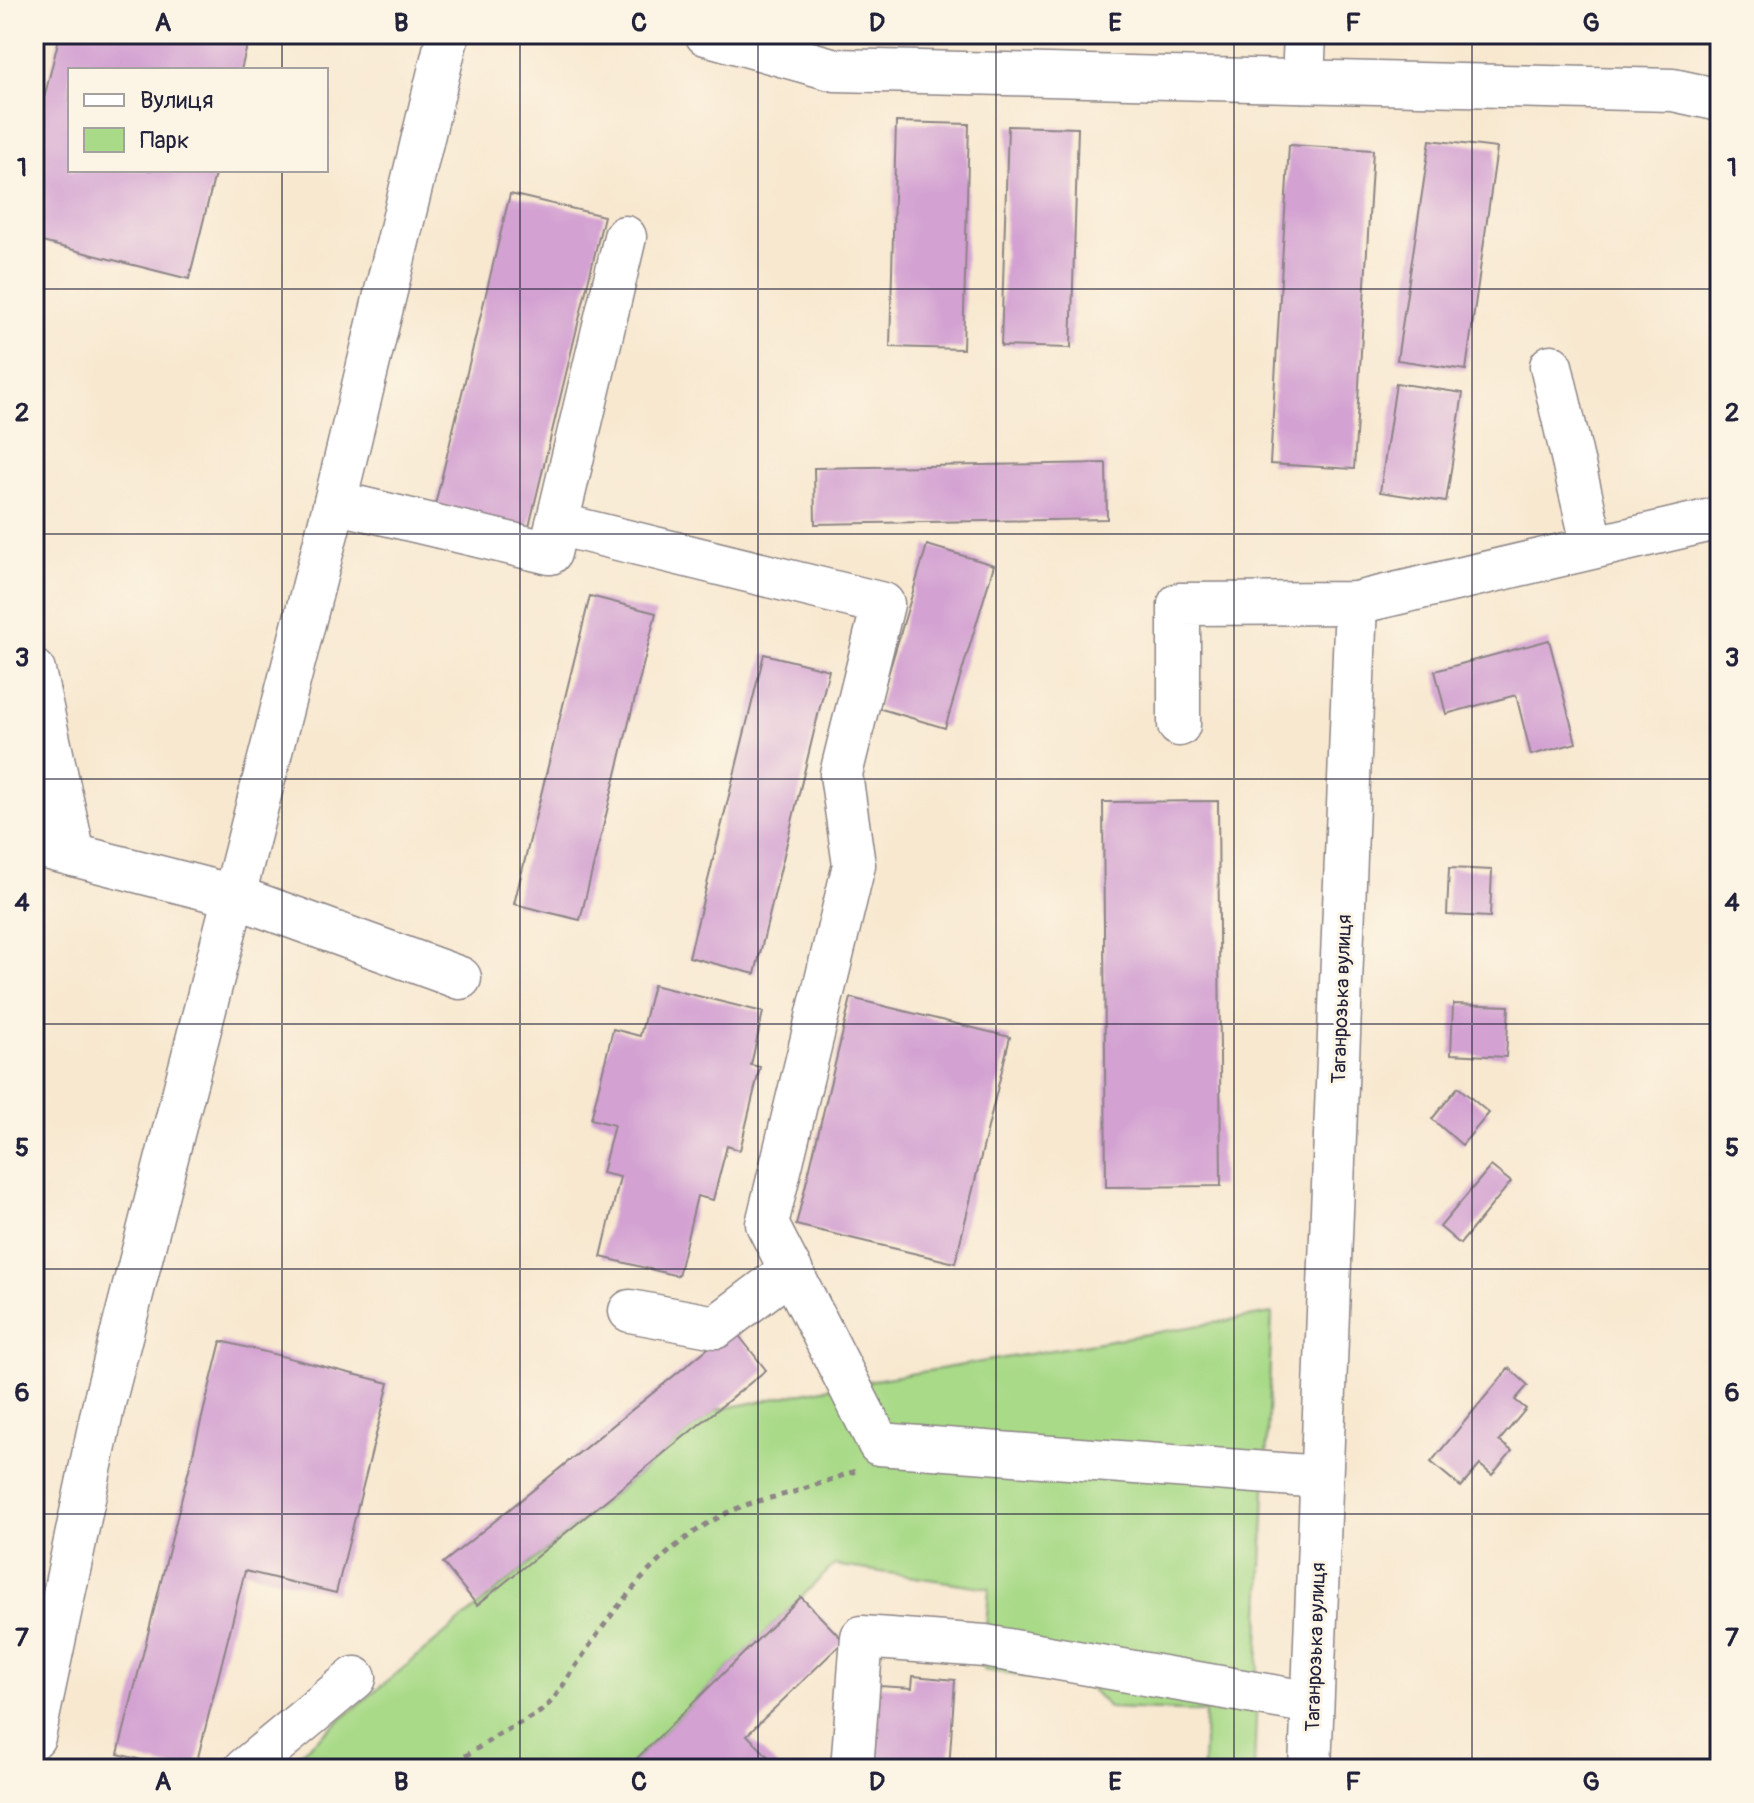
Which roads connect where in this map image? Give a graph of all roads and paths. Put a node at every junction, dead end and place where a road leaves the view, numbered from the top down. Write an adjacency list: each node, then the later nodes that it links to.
1 (448, 34): 8 (street)
2 (706, 34): 4 (street)
3 (1305, 34): 4 (street)
4 (1303, 81): 5 (street)
5 (1720, 100)
6 (625, 237): 10 (street)
7 (1551, 366): 11 (street)
8 (335, 502): 10 (street); 17 (street)
9 (1720, 518): 11 (street)
10 (557, 524): 19 (street)
11 (1593, 547): 12 (street)
12 (1356, 603): 14 (street); 22 (street, Таганрозька вулиця)
13 (34, 671): 16 (street)
14 (1179, 725)
15 (34, 845): 16 (street)
16 (74, 855): 17 (street)
17 (234, 896): 18 (street); 25 (street)
18 (460, 978)
19 (791, 1270): 20 (street); 21 (street)
20 (630, 1311)
21 (879, 1444): 22 (street); 27 (path)
22 (1321, 1477): 24 (street, Таганрозька вулиця)
23 (355, 1678): 26 (street)
24 (1312, 1703): 28 (street); 29 (street, Таганрозька вулиця)
25 (34, 1737)
26 (245, 1769)
27 (445, 1769)
28 (852, 1769)
29 (1310, 1769)

